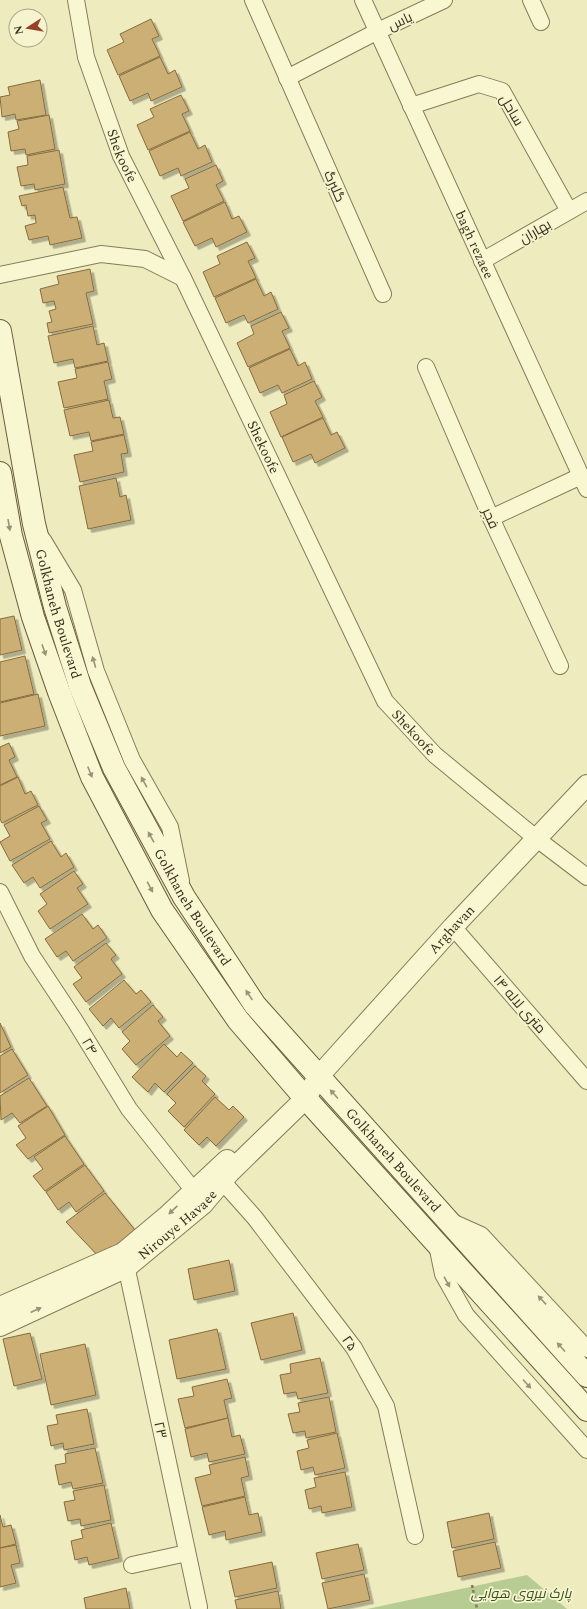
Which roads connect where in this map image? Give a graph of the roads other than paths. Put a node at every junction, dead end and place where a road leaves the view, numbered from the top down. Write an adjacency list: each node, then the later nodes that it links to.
1 (76, 0): 14 (street, Shekoofe)
2 (253, 0): 8 (street, گلبرگ)
3 (363, 0): 7 (street, bagh rezaee)
4 (444, 0): 7 (street, یاس)
5 (530, 0): 6 (street)
6 (541, 22)
7 (378, 31): 8 (street); 9 (street, bagh rezaee)
8 (287, 78): 15 (street, گلبرگ)
9 (411, 106): 11 (street, ساحل); 12 (street, bagh rezaee)
10 (587, 201): 11 (street, بهاران)
11 (568, 211): 12 (street, بهاران)
12 (482, 261): 19 (street, bagh rezaee)
13 (0, 275): 14 (street)
14 (183, 278): 23 (street, Shekoofe)
15 (383, 294)
16 (0, 331): 27 (main road, Golkhaneh Boulevard, one-way to 16)
17 (426, 367): 20 (street, فجر)
18 (0, 473): 29 (main road, Golkhaneh Boulevard, one-way to 29)
19 (584, 482): 20 (street)
20 (491, 518): 21 (street, فجر)
21 (560, 666)
22 (587, 785): 23 (street, Arghavan)
23 (537, 839): 24 (street, Shekoofe); 26 (street, Arghavan)
24 (587, 876)
25 (0, 892): 31 (street, ۲۴)
26 (453, 927): 27 (street, Arghavan); 28 (street, ۱۴ متری لاله)
27 (318, 1077): 29 (street, Arghavan); 32 (main road, Golkhaneh Boulevard, one-way to 27)
28 (587, 1081)
29 (302, 1094): 30 (street, Nirouye Havaee); 31 (street, Nirouye Havaee); 33 (main road, Golkhaneh Boulevard)
30 (223, 1182): 31 (street, Nirouye Havaee); 41 (street, ۲۵)
31 (198, 1198): 34 (street, Nirouye Havaee)
32 (446, 1219): 37 (street, one-way to 32); 38 (main road, Golkhaneh Boulevard, one-way to 32)
33 (437, 1245): 39 (main road, Golkhaneh Boulevard); 40 (street, one-way to 40)
34 (125, 1260): 35 (street, Nirouye Havaee); 36 (street, Nirouye Havaee, one-way to 34); 42 (street, ۲۳)
35 (0, 1307)
36 (0, 1326)
37 (587, 1350)
38 (587, 1376)
39 (587, 1410)
40 (587, 1450)
41 (415, 1536)
42 (186, 1553): 43 (street); 44 (street, ۲۳)
43 (132, 1565)
44 (199, 1606)

